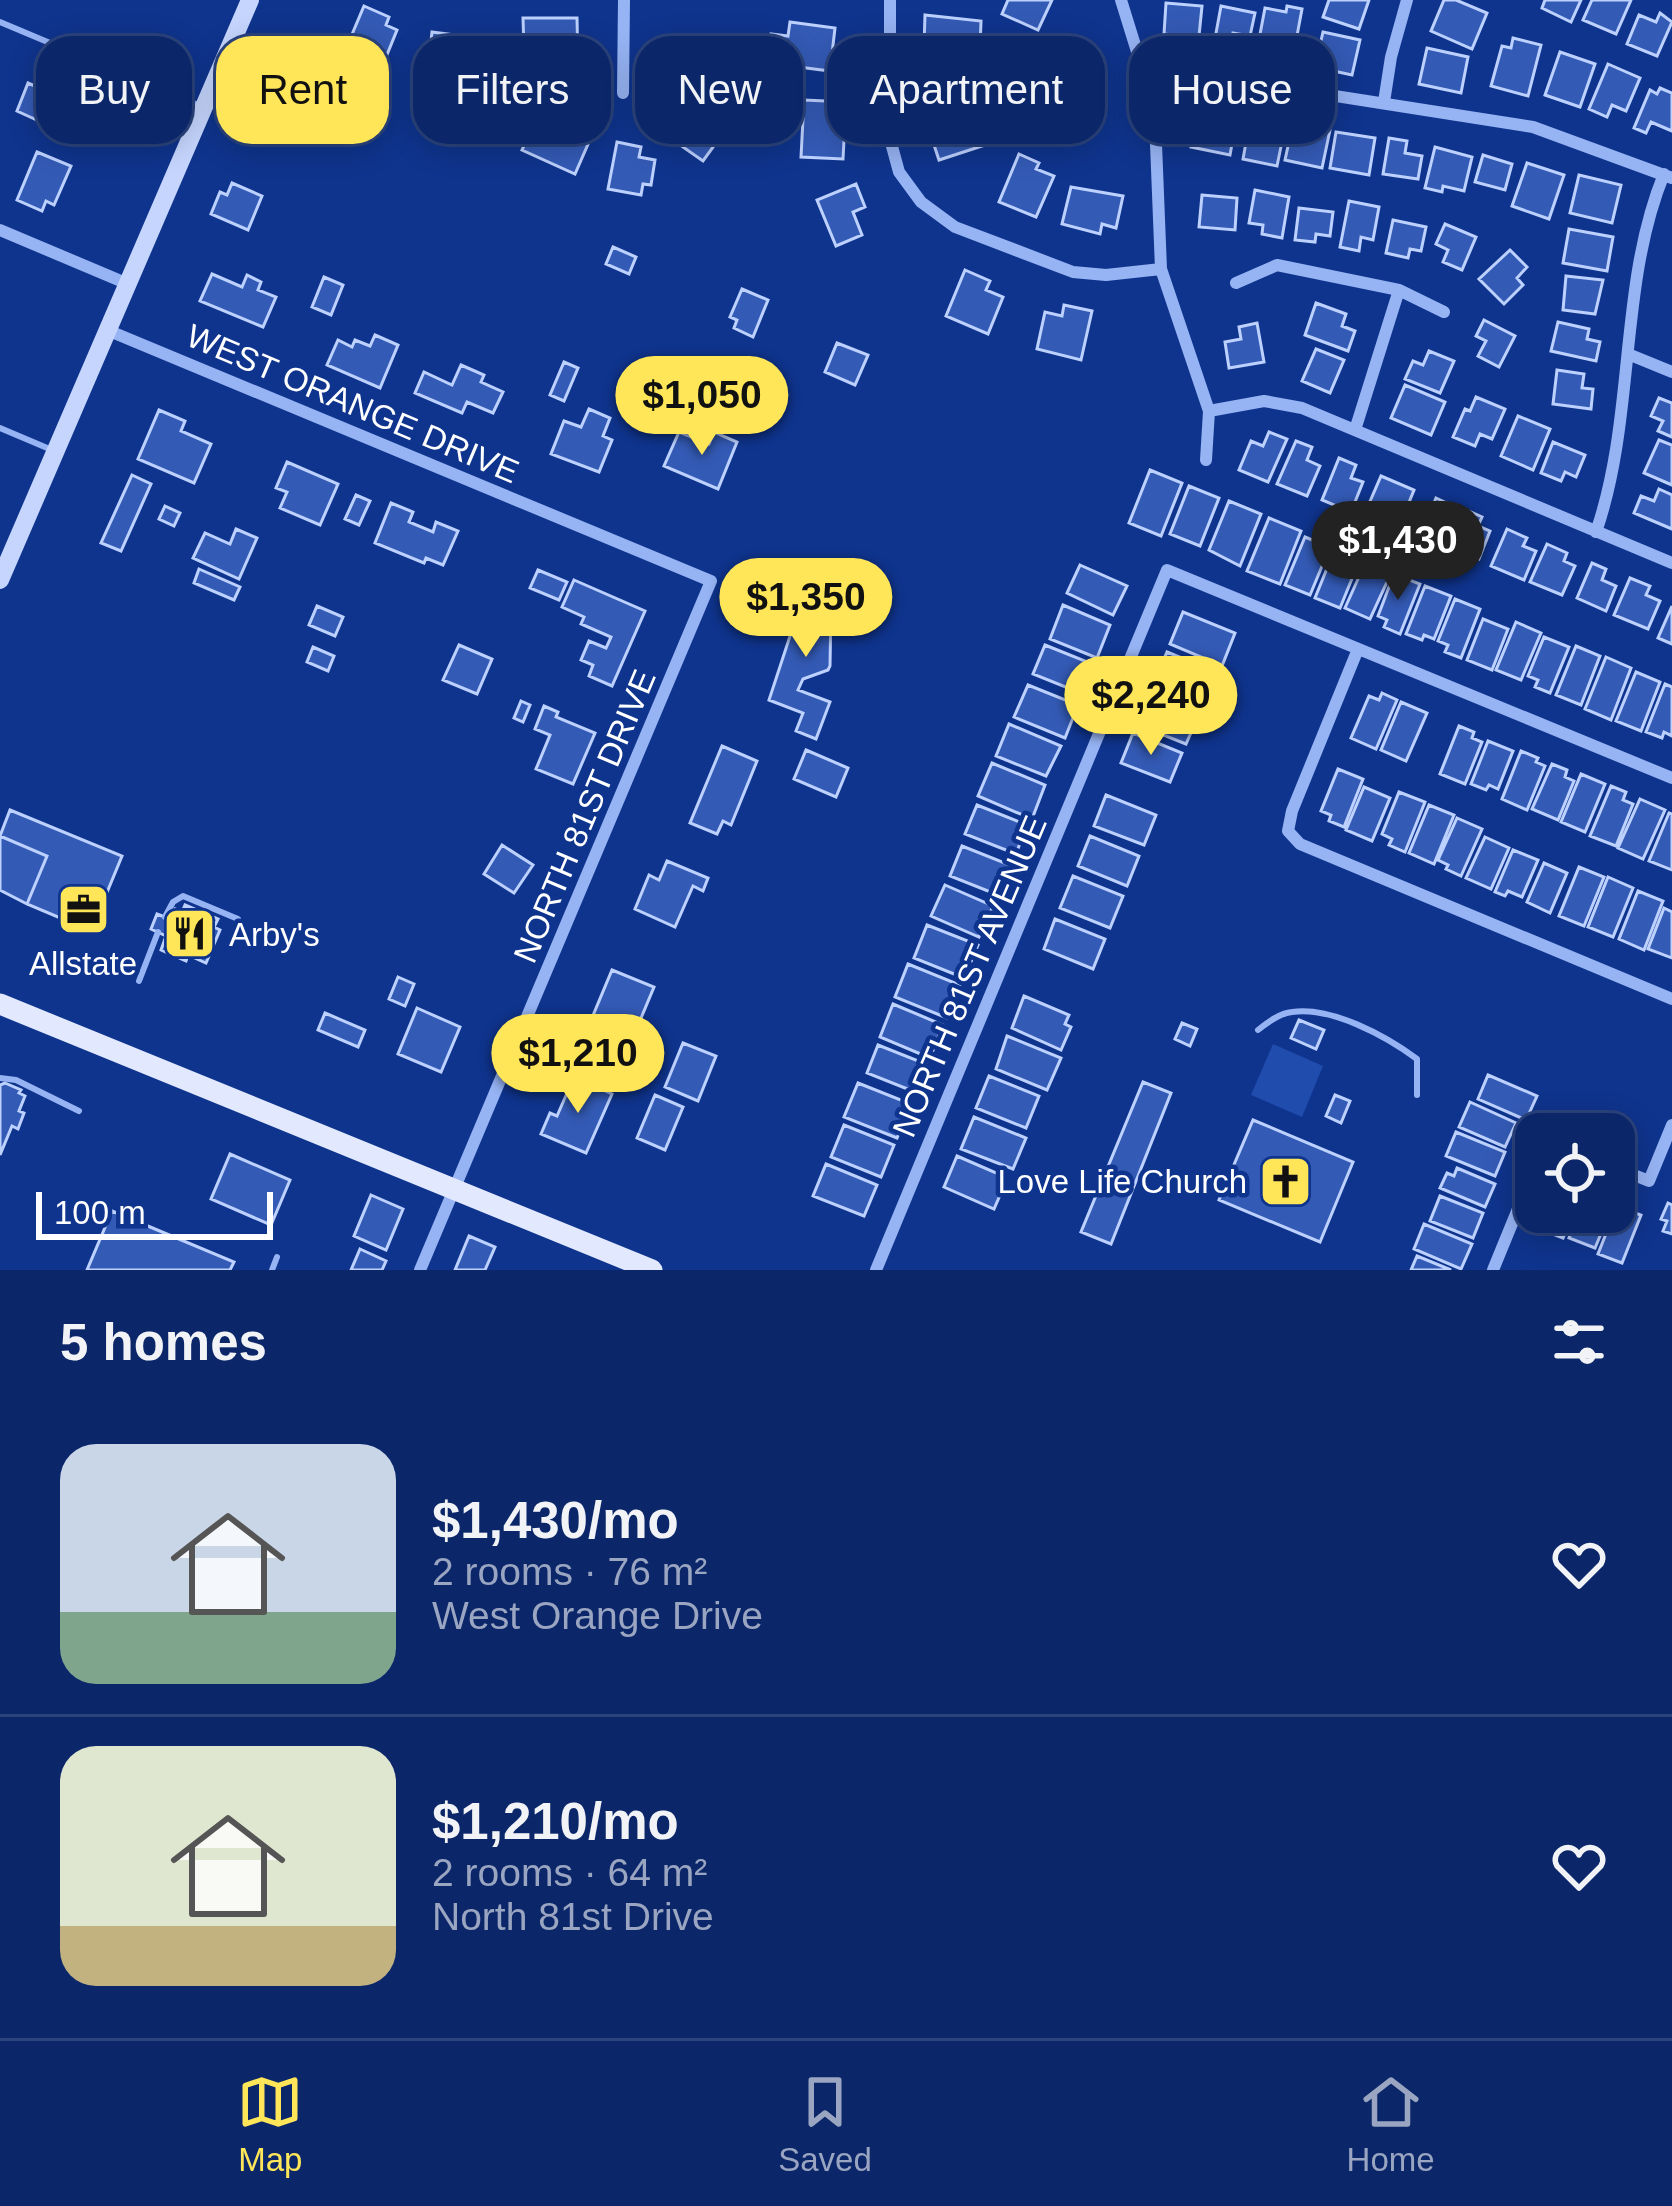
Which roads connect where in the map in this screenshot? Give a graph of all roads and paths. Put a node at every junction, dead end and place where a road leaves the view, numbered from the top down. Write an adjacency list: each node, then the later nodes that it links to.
1 (250, 0): 11 (main road)
2 (624, 0): 8 (street)
3 (890, 0): 15 (street)
4 (1120, 0): 7 (street)
5 (1407, 0): 10 (street)
6 (0, 22): 11 (lane)
7 (1132, 36)
8 (623, 93)
9 (1335, 95): 10 (street)
10 (1384, 102): 13 (street)
11 (203, 108): 17 (main road)
12 (1156, 144): 15 (street)
13 (1668, 176): 21 (street)
14 (0, 230): 17 (street)
15 (1161, 269): 23 (street)
16 (1236, 283): 18 (street)
17 (128, 284): 20 (main road)
18 (1399, 290): 19 (street); 25 (street)
19 (1444, 312)
20 (107, 330): 26 (main road); 31 (street, WEST ORANGE DRIVE)
21 (1628, 354): 22 (street); 28 (street)
22 (1672, 372)
23 (1209, 412): 25 (street); 27 (street)
24 (0, 428): 26 (lane)
25 (1354, 430): 28 (street)
26 (55, 452): 30 (main road)
27 (1206, 460)
28 (1596, 532): 29 (street)
29 (1672, 563)
30 (0, 580)
31 (712, 581): 46 (street, NORTH 81ST DRIVE)
32 (1358, 650): 33 (street); 38 (street); 52 (street, NORTH 81ST AVENUE)
33 (1672, 778)
34 (165, 917): 35 (lane)
35 (238, 919)
36 (158, 932): 37 (lane)
37 (140, 980)
38 (1672, 999)
39 (0, 1004): 46 (main road)
40 (1258, 1030): 42 (lane)
41 (0, 1078): 43 (lane)
42 (1417, 1095)
43 (79, 1111)
44 (1672, 1125): 45 (street)
45 (1635, 1175)
46 (454, 1189): 50 (street, NORTH 81ST DRIVE); 51 (main road)
47 (1515, 1216): 53 (street)
48 (277, 1257): 49 (lane)
49 (272, 1270)
50 (420, 1270)
51 (652, 1270)
52 (876, 1270)
53 (1493, 1270)

